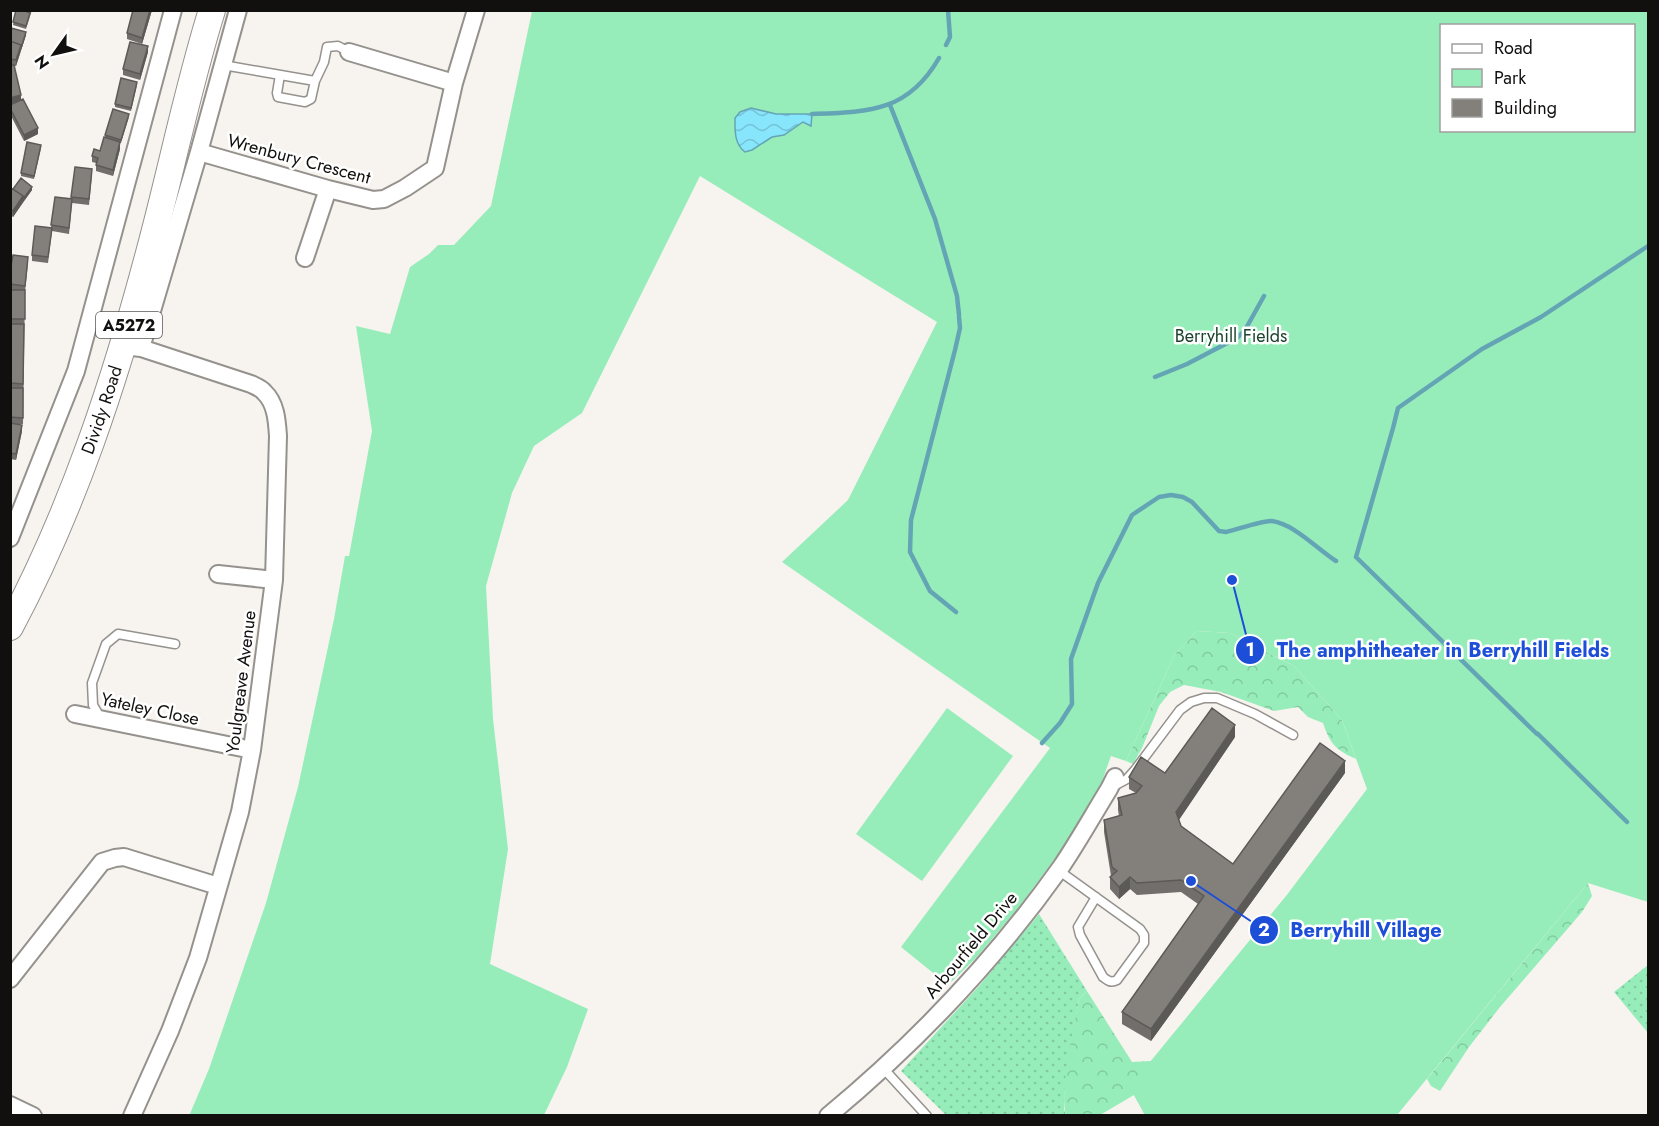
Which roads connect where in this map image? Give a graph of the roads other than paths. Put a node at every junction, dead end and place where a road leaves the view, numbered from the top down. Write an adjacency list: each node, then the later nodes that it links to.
1 (173, 10): 14 (street, Dividy Road)
2 (212, 10): 13 (main road, Dividy Road / A5272)
3 (238, 10): 6 (street, Dividy Road)
4 (476, 10): 9 (street, Wrenbury Crescent)
5 (349, 52): 8 (lane); 9 (street)
6 (223, 66): 7 (lane); 10 (street, Dividy Road)
7 (280, 75): 8 (lane); 8 (lane)
8 (315, 81)
9 (454, 83): 11 (street, Wrenbury Crescent)
10 (199, 152): 11 (street, Wrenbury Crescent); 13 (street, Dividy Road)
11 (328, 189): 12 (street)
12 (305, 258)
13 (132, 347): 16 (street, Youlgreave Avenue); 17 (main road, Dividy Road / A5272)
14 (10, 538)
15 (218, 574): 16 (street)
16 (273, 580): 22 (street, Youlgreave Avenue)
17 (10, 627)
18 (176, 644): 20 (lane)
19 (75, 714): 20 (street, Yateley Close)
20 (102, 719): 22 (street, Yateley Close)
21 (1293, 735): 23 (lane)
22 (252, 750): 25 (street, Youlgreave Avenue)
23 (1112, 783): 24 (street, Arbourfield Drive)
24 (1058, 870): 26 (lane); 28 (street, Arbourfield Drive)
25 (218, 886): 27 (street); 30 (street, Youlgreave Avenue)
26 (1096, 897): 26 (lane)
27 (10, 979)
28 (883, 1068): 32 (street, Arbourfield Drive); 33 (lane)
29 (10, 1105): 31 (street)
30 (137, 1114)
31 (33, 1116)
32 (828, 1116)
33 (927, 1116)

